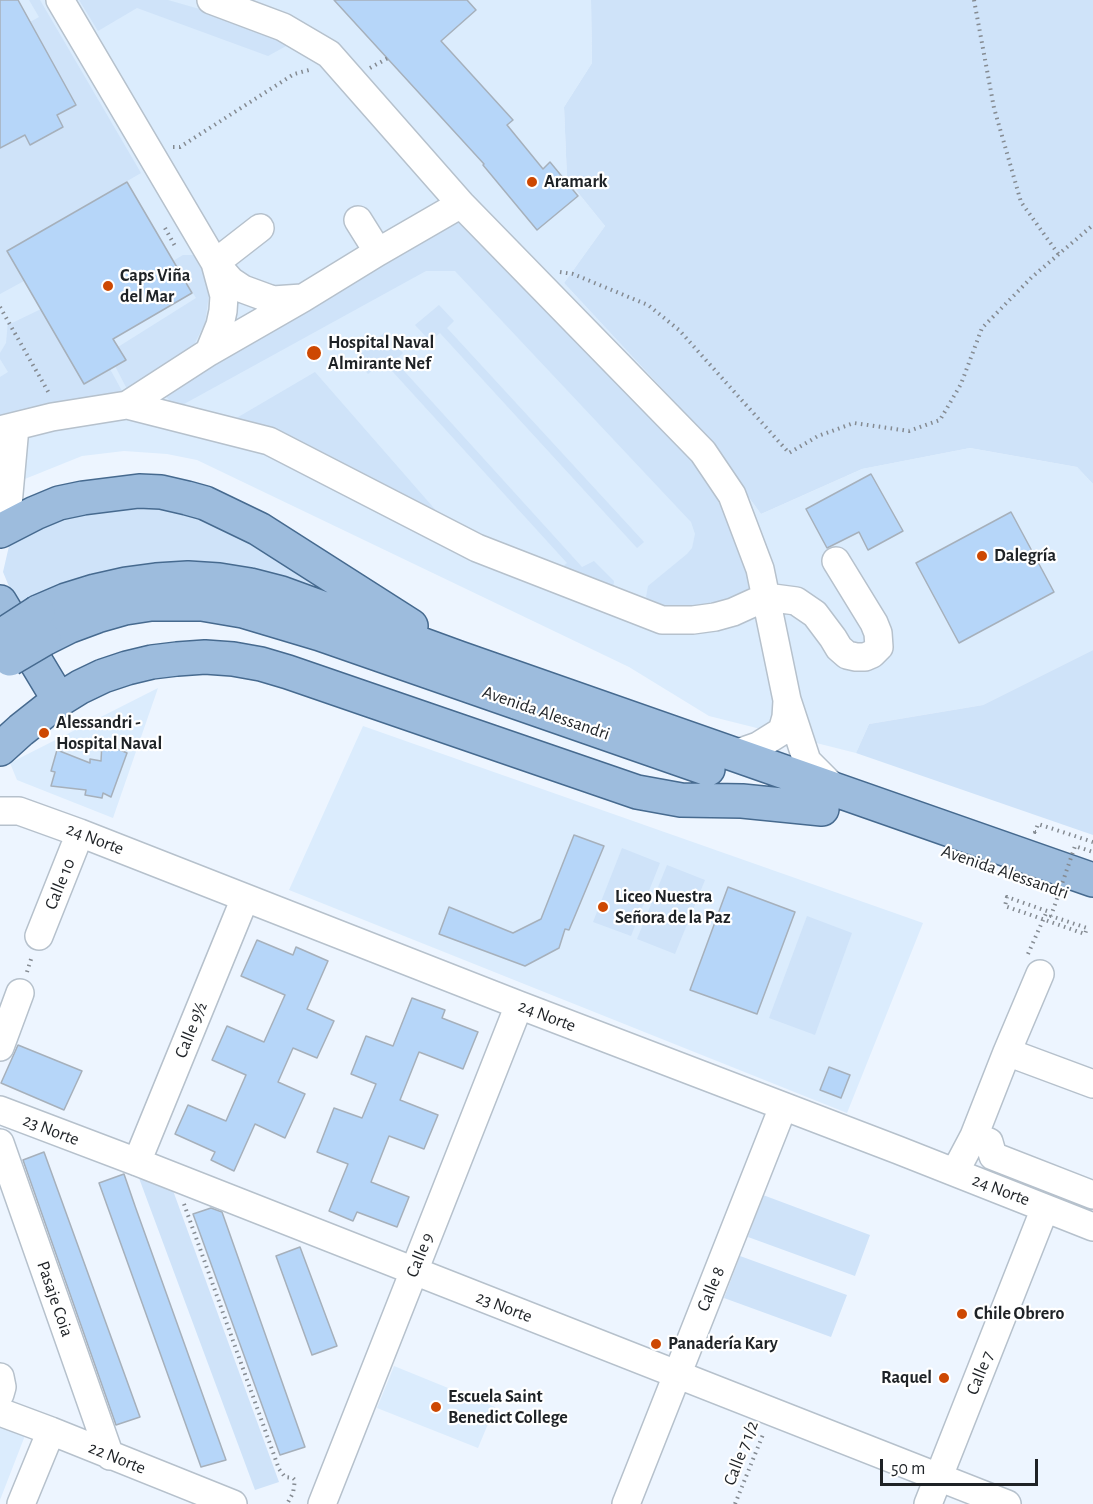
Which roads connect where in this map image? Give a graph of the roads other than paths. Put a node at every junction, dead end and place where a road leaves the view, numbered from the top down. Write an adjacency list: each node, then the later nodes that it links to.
1 (60, 0): 8 (street)
2 (211, 0): 3 (street)
3 (273, 12): 4 (street)
4 (461, 204): 7 (street); 15 (street)
5 (358, 219): 7 (street)
6 (260, 228): 8 (street)
7 (378, 252): 9 (street)
8 (215, 263): 9 (street); 10 (street)
9 (303, 298): 10 (street)
10 (209, 352): 11 (street)
11 (127, 405): 12 (street); 15 (street)
12 (7, 428): 13 (street)
13 (3, 529): 19 (main road)
14 (836, 561): 15 (street)
15 (766, 597): 21 (street)
16 (0, 602): 20 (main road)
17 (41, 626): 18 (main road, Avenida Alessandri, bridge); 19 (main road, Avenida Alessandri); 24 (main road, Avenida Alessandri)
18 (3, 650)
19 (459, 658): 23 (main road, Avenida Alessandri)
20 (58, 700): 22 (main road); 24 (main road)
21 (787, 700): 23 (street); 24 (street)
22 (0, 749)
23 (735, 754): 24 (main road, Avenida Alessandri)
24 (829, 799): 27 (main road, Avenida Alessandri); 29 (main road, Avenida Alessandri)
25 (0, 812): 26 (street, 24 Norte)
26 (80, 833): 28 (street, 24 Norte); 30 (street, Calle 10)
27 (1093, 880)
28 (245, 898): 33 (street, 24 Norte); 41 (street, Calle 9½)
29 (1093, 902)
30 (39, 936)
31 (1040, 974): 35 (street)
32 (20, 993): 34 (street)
33 (519, 1005): 37 (street, 24 Norte); 46 (street, Calle 9)
34 (0, 1047)
35 (1007, 1052): 36 (street); 39 (street)
36 (1093, 1084)
37 (783, 1107): 42 (street, 24 Norte); 47 (street, Calle 8)
38 (0, 1110): 41 (street, 23 Norte)
39 (974, 1136): 42 (street); 43 (street)
40 (0, 1143): 52 (street, Pasaje Coia)
41 (136, 1162): 46 (street, 23 Norte)
42 (955, 1172): 44 (street, 24 Norte)
43 (1093, 1195)
44 (1045, 1208): 45 (street, 24 Norte); 53 (street, Calle 7)
45 (1093, 1227)
46 (414, 1272): 47 (street, 23 Norte); 57 (street, Calle 9)
47 (677, 1375): 53 (street, 23 Norte); 54 (street, Calle 8)
48 (0, 1377): 49 (street)
49 (0, 1394)
50 (0, 1412): 51 (street, 22 Norte)
51 (51, 1431): 52 (street, 22 Norte); 55 (street)
52 (110, 1456): 56 (street, 22 Norte)
53 (939, 1477): 58 (street, Calle 7); 59 (street, 23 Norte)
54 (633, 1502)
55 (21, 1504)
56 (233, 1504)
57 (322, 1504)
58 (928, 1504)
59 (1007, 1504)

